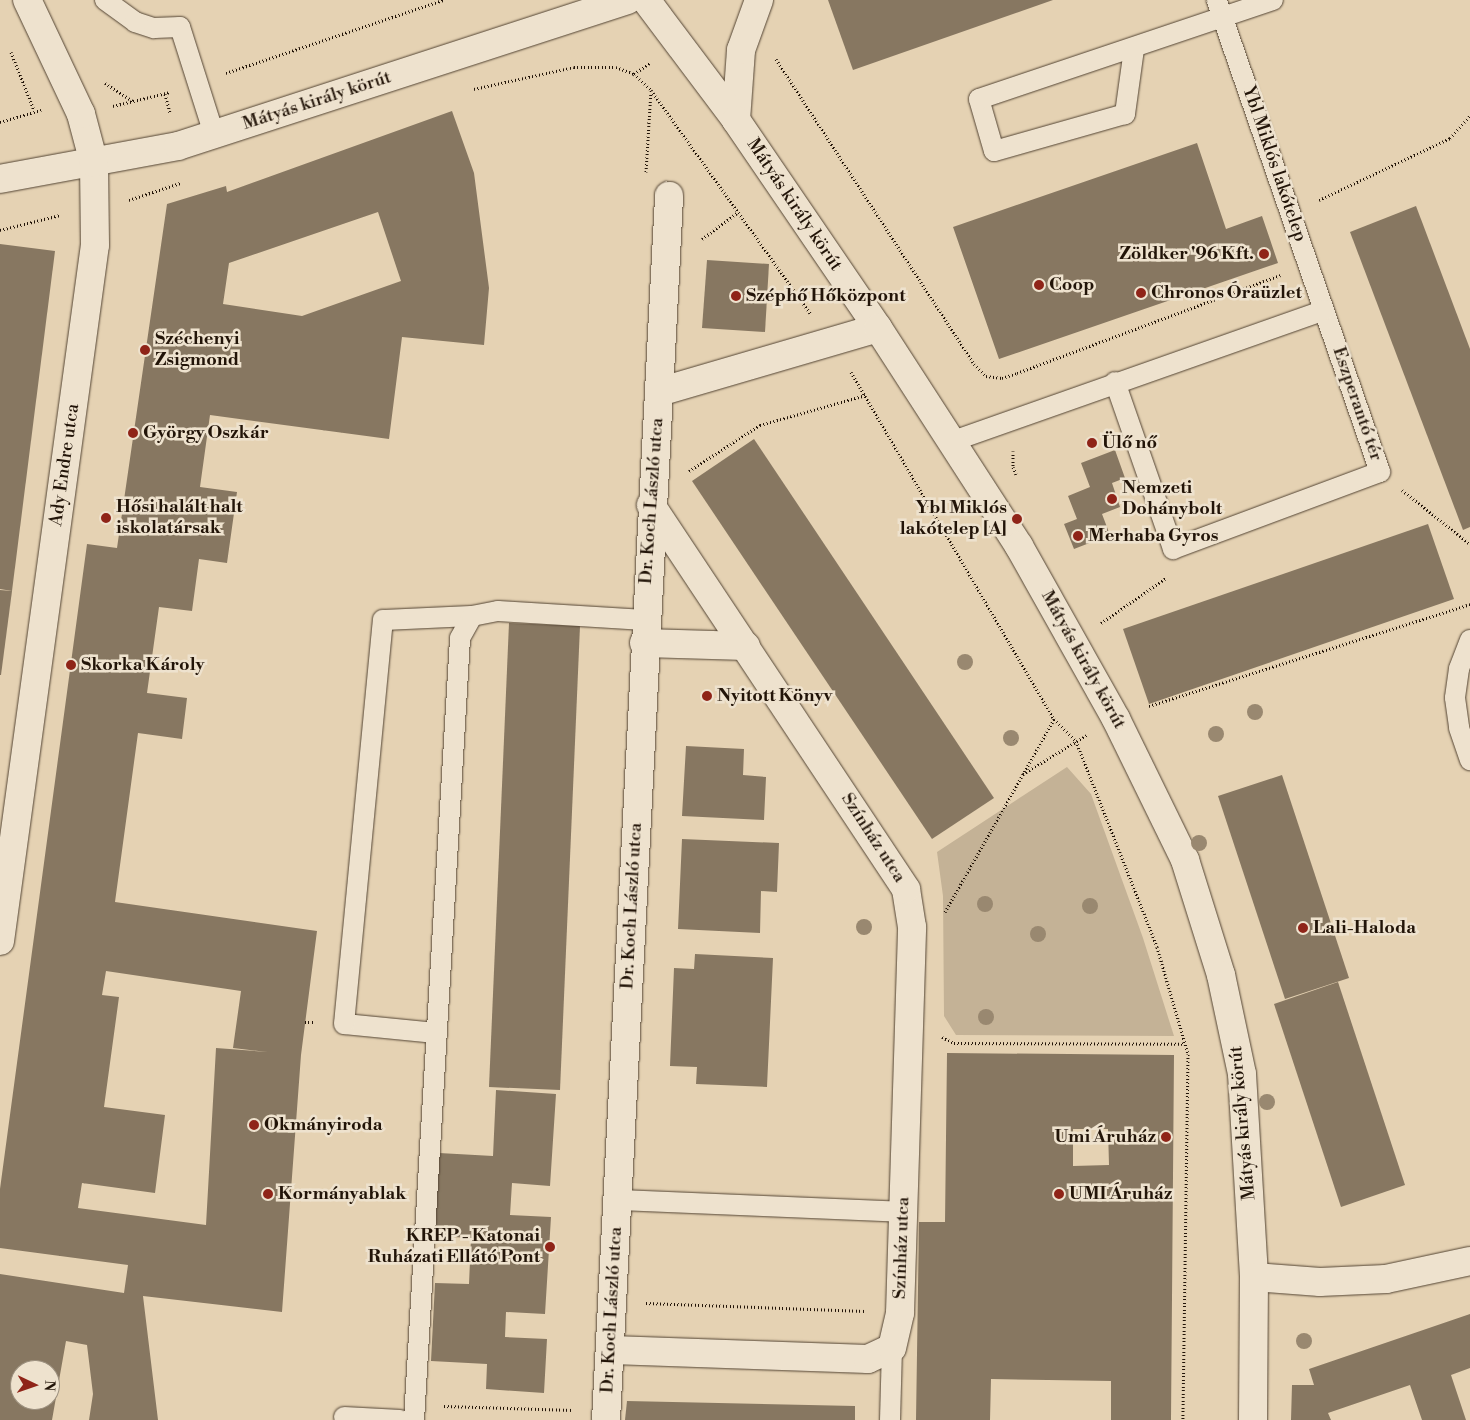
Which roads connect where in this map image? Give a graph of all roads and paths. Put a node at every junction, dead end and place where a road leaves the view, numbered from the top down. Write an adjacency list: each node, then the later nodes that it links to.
1 (27, 0): 20 (street, Ady Endre utca)
2 (105, 0): 13 (lane)
3 (443, 0): 13 (path)
4 (628, 0): 19 (street, Mátyás király körút)
5 (646, 0): 18 (street, Mátyás király körút)
6 (758, 0): 18 (street)
7 (1217, 0): 9 (lane, Ybl Miklós lakótelep)
8 (1273, 0): 9 (lane)
9 (1224, 19): 11 (lane); 25 (lane, Ybl Miklós lakótelep)
10 (7, 42): 16 (path)
11 (1134, 49): 11 (lane)
12 (773, 51): 27 (path)
13 (198, 83): 15 (path); 19 (lane)
14 (470, 89): 30 (path)
15 (165, 94)
16 (34, 110)
17 (1470, 116): 25 (path)
18 (736, 120): 29 (street, Mátyás király körút)
19 (214, 134): 20 (street, Mátyás király körút)
20 (94, 163): 21 (street, Mátyás király körút); 24 (street, Ady Endre utca)
21 (0, 179)
22 (182, 182): 24 (path)
23 (669, 196): 32 (street, Dr. Koch László utca)
24 (94, 212): 26 (path); 56 (street, Ady Endre utca)
25 (1291, 214): 27 (lane, Ybl Miklós lakótelep)
26 (0, 230)
27 (1308, 264): 28 (lane, Ybl Miklós lakótelep)
28 (1324, 310): 31 (lane); 36 (lane, Eszperantó tér)
29 (878, 328): 30 (street, Dr. Koch László utca); 34 (street, Mátyás király körút)
30 (833, 344): 32 (street, Dr. Koch László utca); 33 (path)
31 (1115, 382): 34 (lane); 36 (lane, Eszperantó tér)
32 (659, 392): 39 (street, Dr. Koch László utca)
33 (866, 395): 37 (path); 50 (path)
34 (953, 441): 51 (street, Mátyás király körút)
35 (1012, 442): 38 (path)
36 (1380, 472): 40 (path)
37 (682, 476)
38 (1017, 476)
39 (652, 505): 46 (street, Dr. Koch László utca); 49 (street, Színház utca)
40 (1470, 544)
41 (1166, 568): 45 (path)
42 (1470, 604): 51 (path)
43 (472, 616): 46 (lane); 57 (lane); 57 (lane)
44 (1093, 616): 45 (path)
45 (1098, 625): 47 (path)
46 (644, 632): 49 (street); 62 (street, Dr. Koch László utca)
47 (1102, 633)
48 (1470, 640): 53 (lane)
49 (746, 646): 55 (street, Színház utca)
50 (1054, 719): 52 (path); 54 (path)
51 (1116, 719): 52 (path); 65 (street, Mátyás király körút)
52 (1076, 741): 54 (path); 59 (path)
53 (1470, 760)
54 (1023, 774): 55 (path)
55 (912, 938): 63 (street, Színház utca)
56 (0, 941)
57 (436, 1033): 74 (lane)
58 (938, 1035): 59 (path)
59 (1185, 1044): 76 (path)
60 (291, 1194): 61 (path)
61 (347, 1197)
62 (618, 1200): 63 (lane); 69 (street, Dr. Koch László utca)
63 (903, 1212): 67 (street, Színház utca)
64 (1470, 1261): 65 (street)
65 (1254, 1277): 77 (street, Mátyás király körút)
66 (643, 1303): 67 (path)
67 (900, 1313): 68 (street, Színház utca)
68 (892, 1348): 69 (street); 75 (lane, Színház utca)
69 (612, 1350): 71 (street, Dr. Koch László utca)
70 (435, 1403): 71 (path)
71 (594, 1415)
72 (344, 1417): 73 (lane)
73 (400, 1420)
74 (414, 1420)
75 (890, 1420)
76 (1183, 1420)
77 (1253, 1420)

